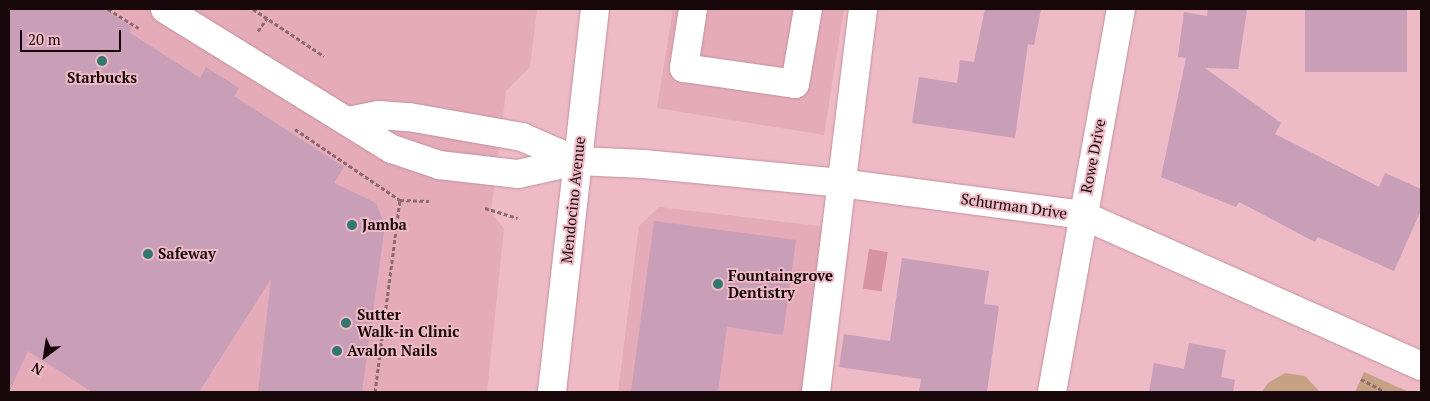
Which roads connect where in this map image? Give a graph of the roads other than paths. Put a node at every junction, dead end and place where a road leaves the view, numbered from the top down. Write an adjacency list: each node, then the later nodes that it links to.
1 (165, 9): 7 (street)
2 (595, 9): 8 (street, Mendocino Avenue)
3 (693, 9): 4 (street)
4 (808, 9)
5 (863, 9): 9 (street)
6 (1121, 9): 10 (street, Rowe Drive)
7 (348, 121): 8 (street); 8 (street)
8 (577, 161): 9 (street, Schurman Drive); 12 (street, Mendocino Avenue)
9 (840, 183): 10 (street, Schurman Drive); 13 (street)
10 (1082, 215): 11 (street, Schurman Drive); 14 (street, Rowe Drive)
11 (1421, 366)
12 (552, 392)
13 (816, 392)
14 (1052, 392)

